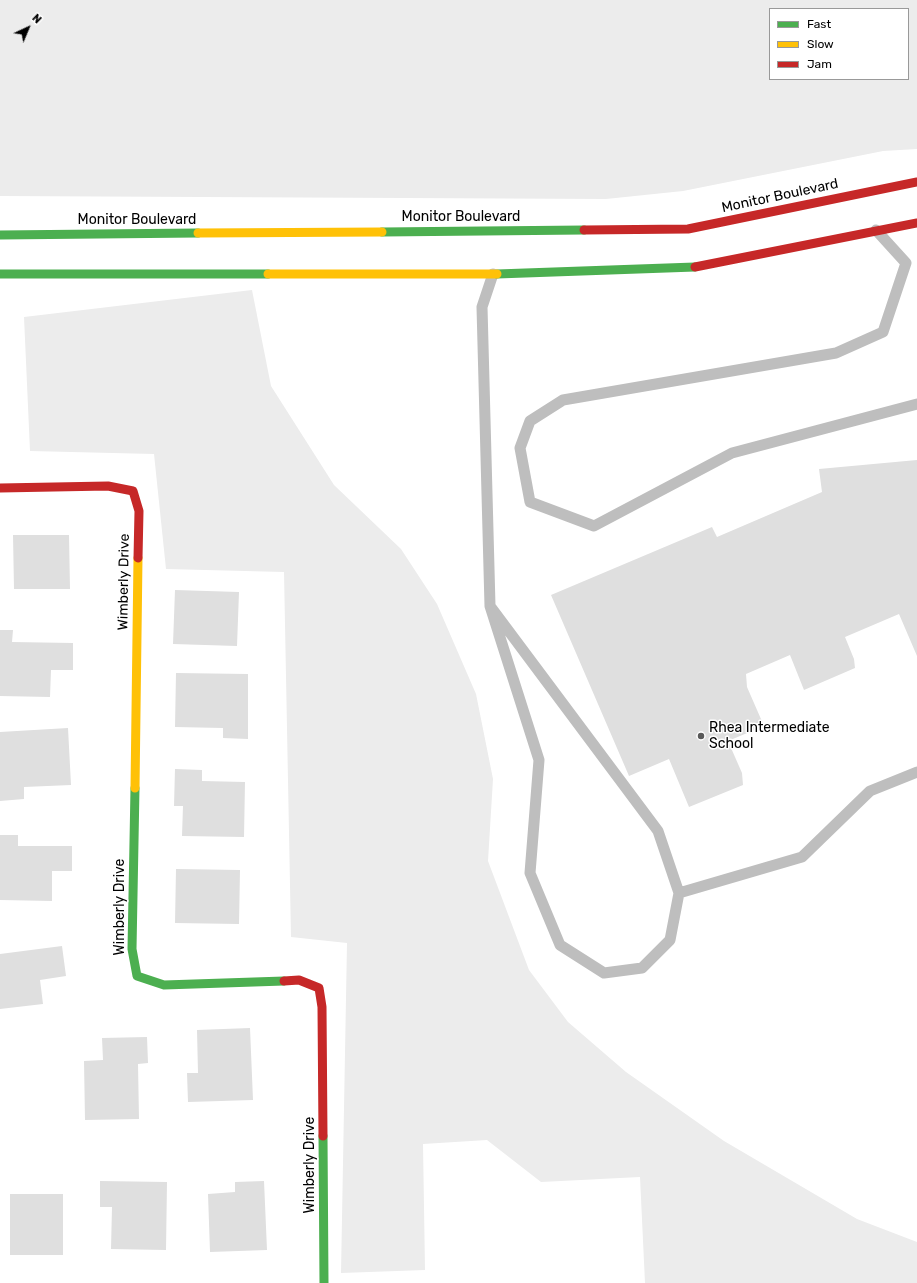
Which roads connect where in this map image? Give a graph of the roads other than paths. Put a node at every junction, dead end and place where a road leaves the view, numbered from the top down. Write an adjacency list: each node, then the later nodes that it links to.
1 (917, 182): 4 (street, Monitor Boulevard)
2 (917, 223): 3 (street)
3 (875, 230): 6 (street); 7 (lane)
4 (0, 235)
5 (0, 274): 6 (street)
6 (493, 274): 9 (lane)
7 (917, 404)
8 (0, 488): 12 (street, Wimberly Drive)
9 (490, 606): 11 (lane); 11 (lane)
10 (917, 772): 11 (lane)
11 (679, 893)
12 (324, 1283)

